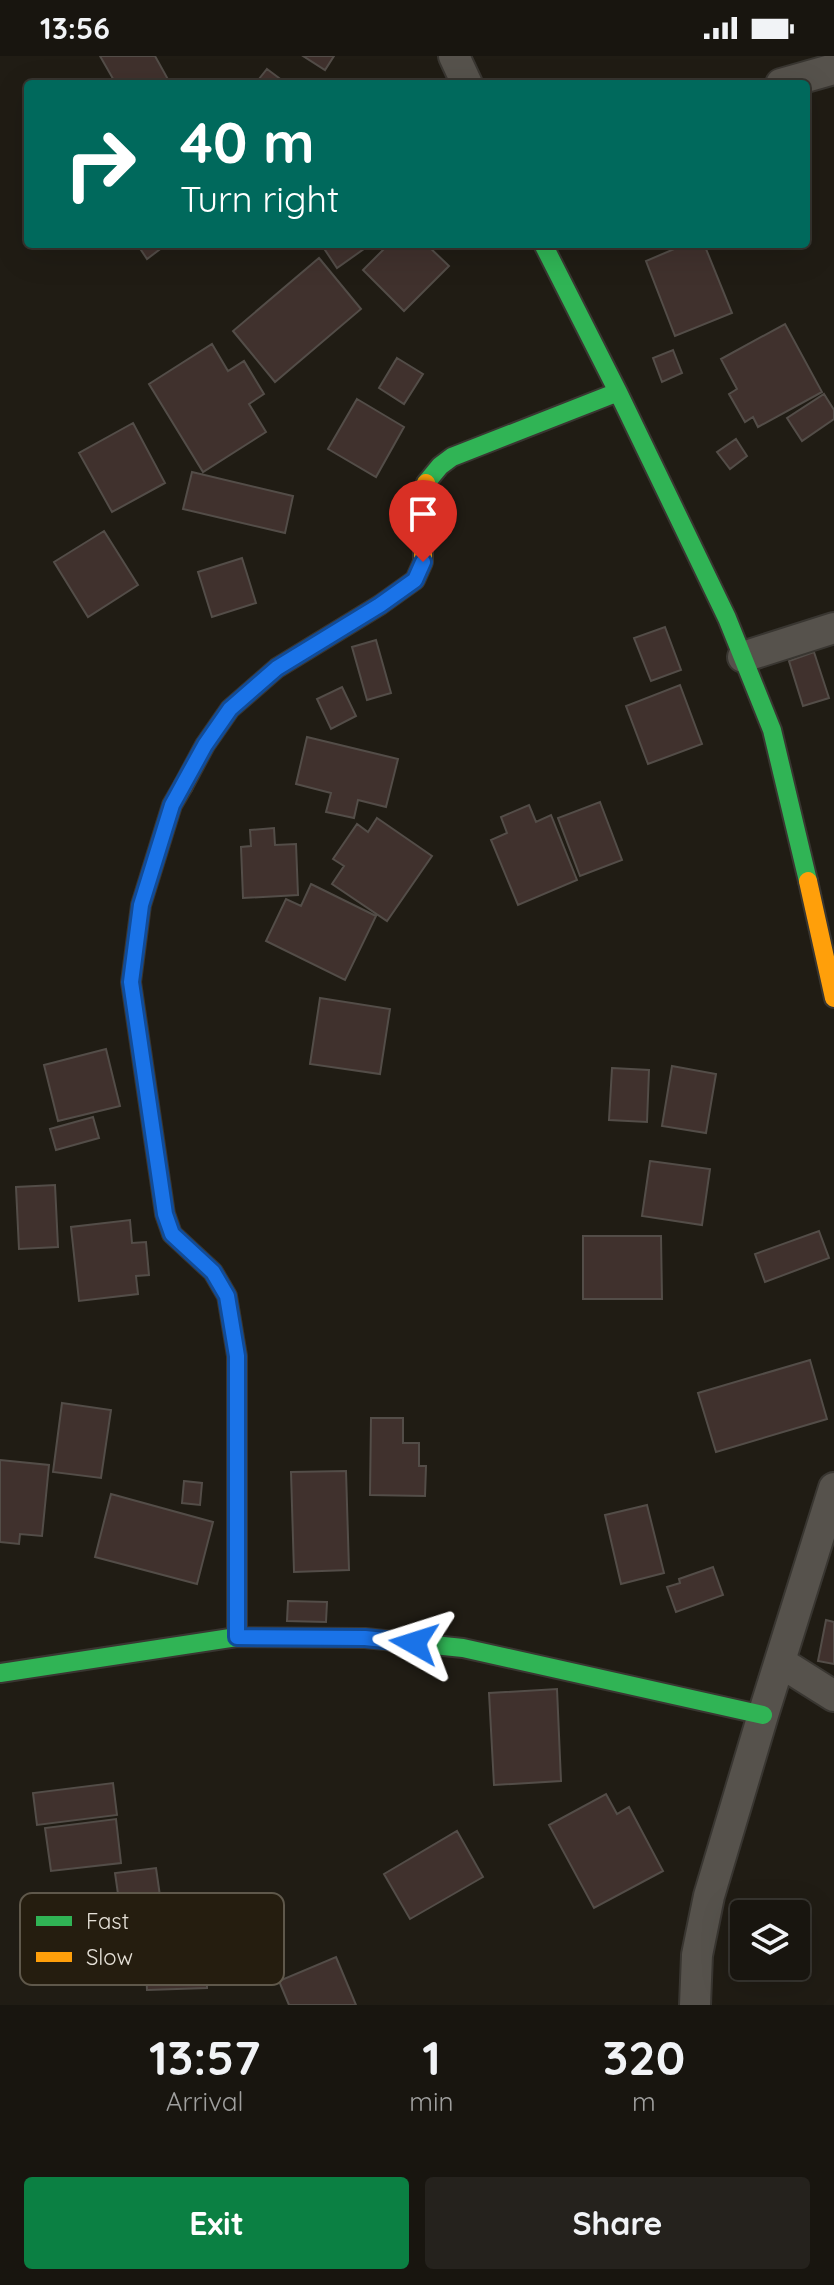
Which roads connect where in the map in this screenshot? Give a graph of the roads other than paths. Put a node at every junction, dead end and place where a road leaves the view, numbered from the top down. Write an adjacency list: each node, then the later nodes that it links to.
1 (454, 56): 3 (street)
2 (834, 69): 4 (street)
3 (465, 80)
4 (795, 80)
5 (545, 248): 6 (street)
6 (618, 392): 8 (street); 11 (street)
7 (834, 628): 8 (street)
8 (743, 657): 9 (street)
9 (834, 998)
10 (834, 1488): 12 (street)
11 (237, 1637): 13 (street); 15 (street)
12 (780, 1662): 14 (street); 15 (street)
13 (0, 1673)
14 (834, 1696)
15 (763, 1715): 16 (street)
16 (695, 2005)

